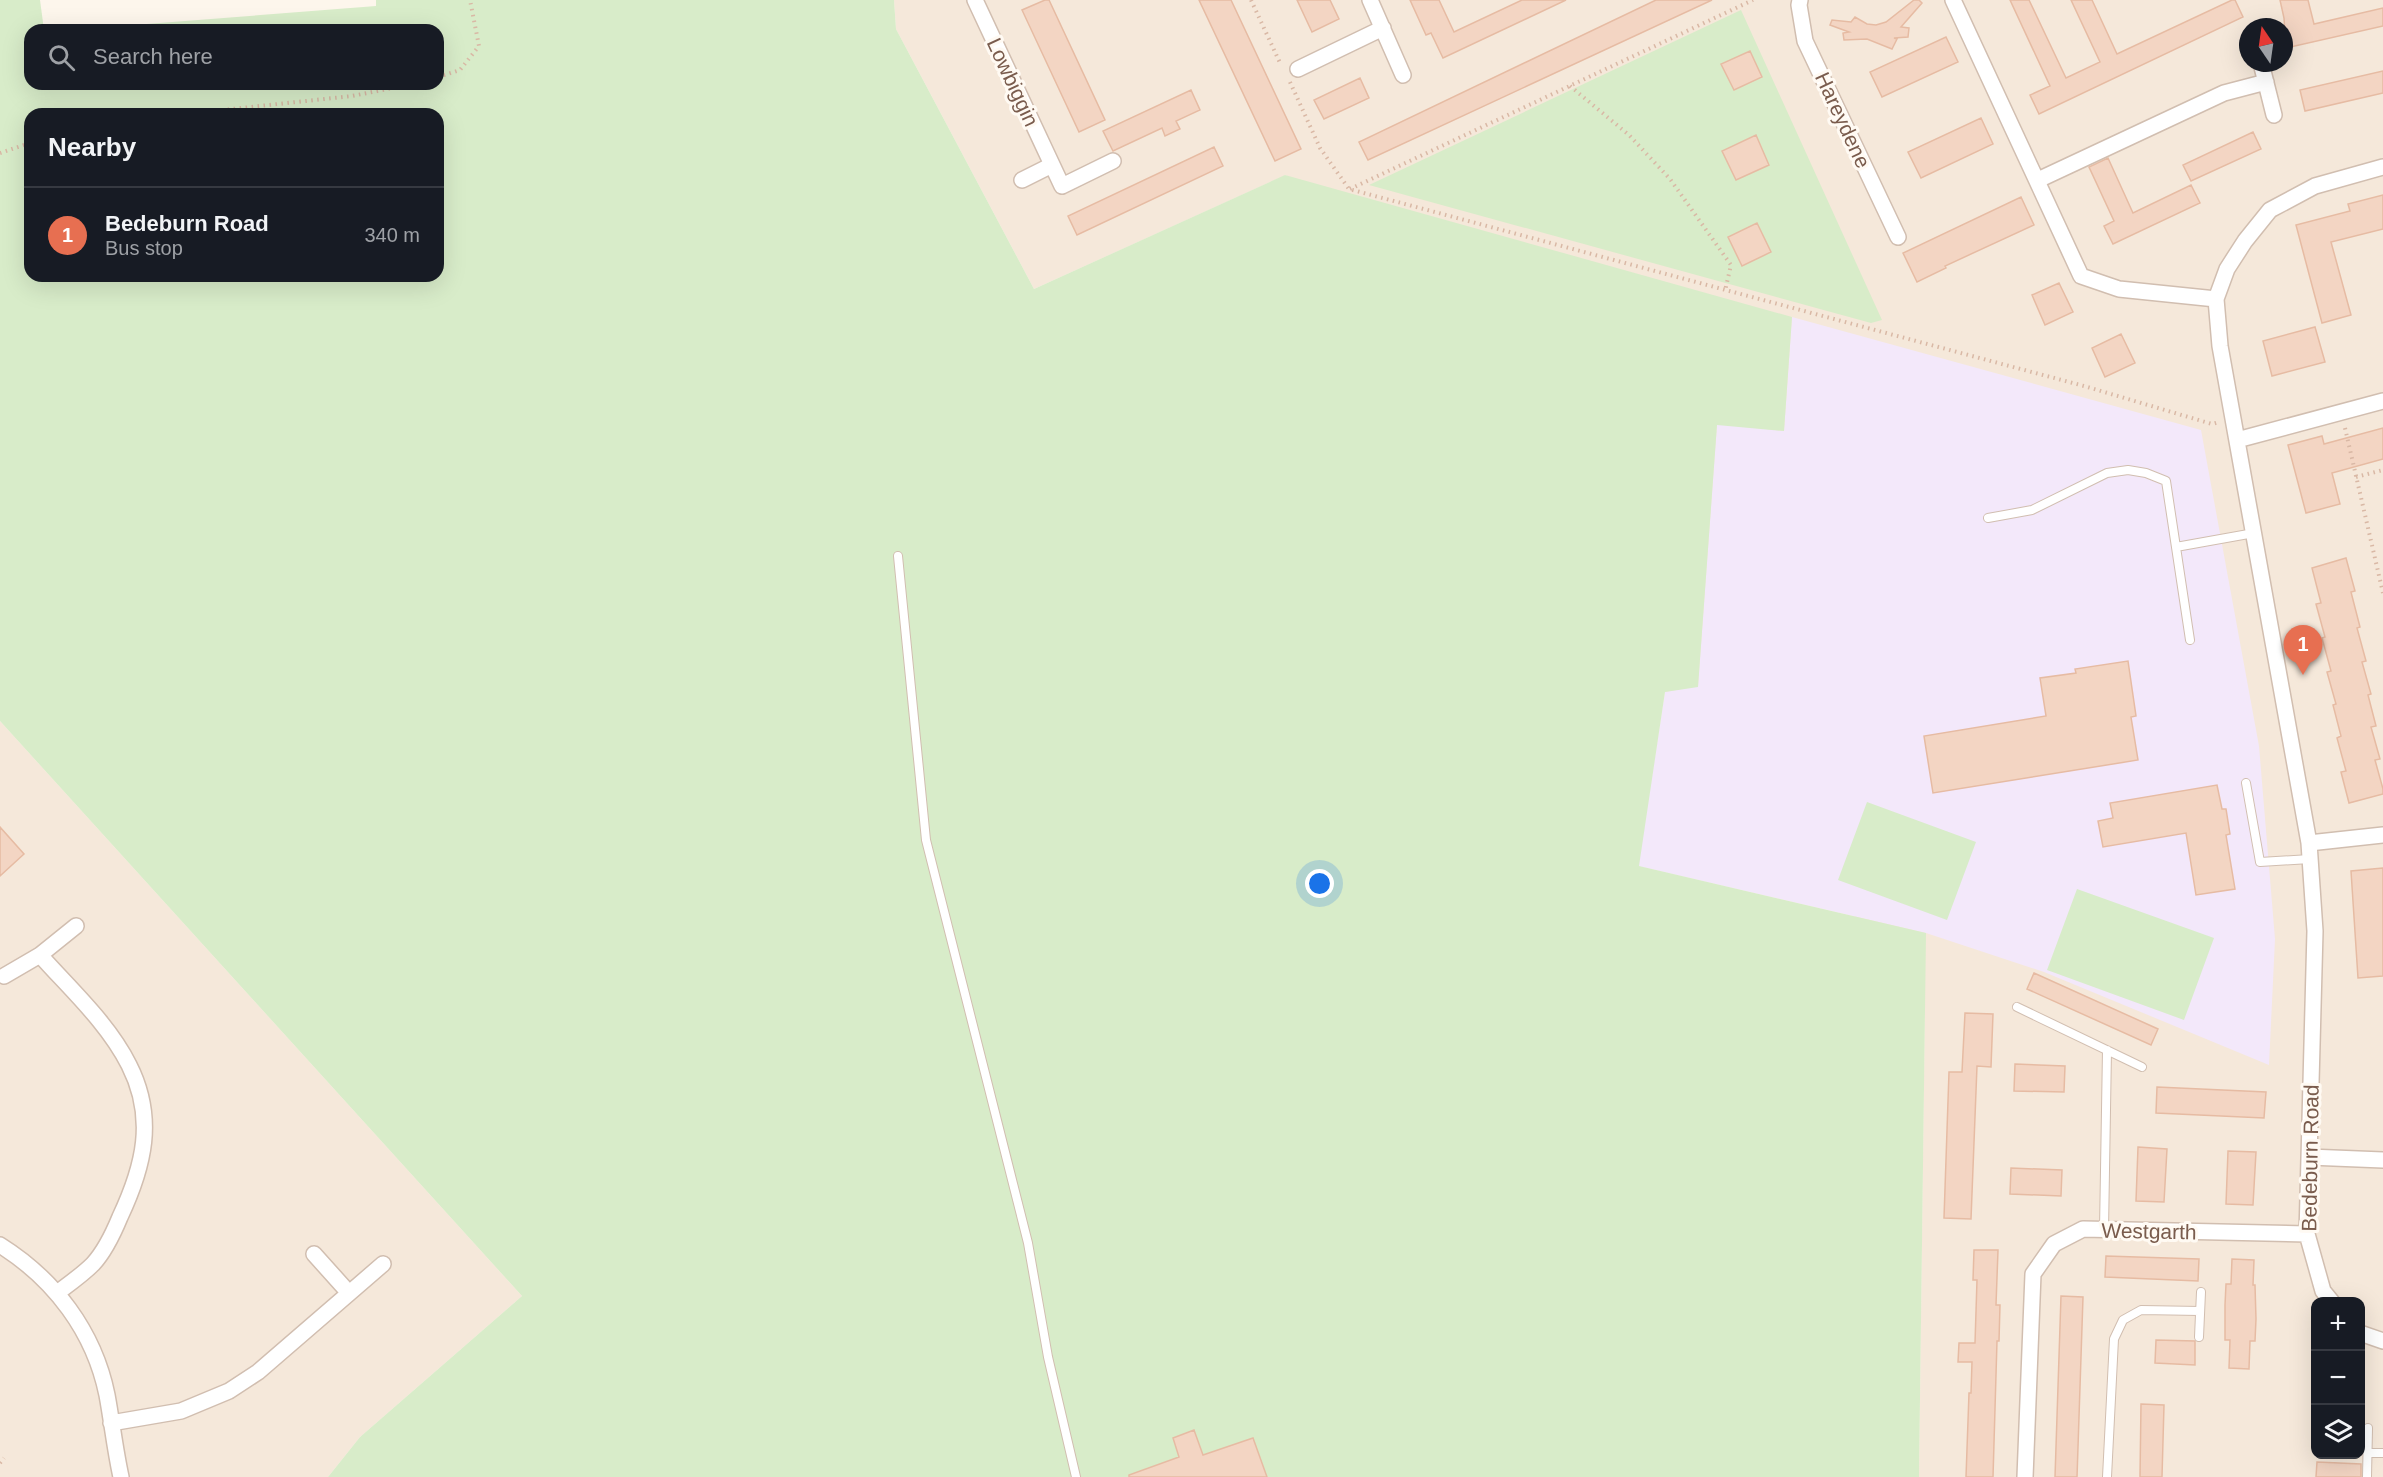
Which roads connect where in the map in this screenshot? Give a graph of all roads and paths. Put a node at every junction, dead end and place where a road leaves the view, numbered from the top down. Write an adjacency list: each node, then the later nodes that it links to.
1 (470, 0): 11 (path)
2 (975, 0): 21 (street, Lowbiggin)
3 (1251, 0): 25 (path)
4 (1370, 0): 8 (street)
5 (1754, 0): 14 (path)
6 (1800, 0): 26 (street, Hareydene)
7 (1953, 0): 24 (street)
8 (1383, 28): 9 (street); 12 (street)
9 (1298, 69)
10 (2263, 72): 13 (street)
11 (444, 75)
12 (1403, 75)
13 (2266, 82): 17 (street); 24 (street)
14 (1570, 86): 25 (path); 27 (path)
15 (382, 90): 16 (path)
16 (241, 108)
17 (2274, 115)
18 (24, 145): 19 (path)
19 (0, 153)
20 (1113, 161): 21 (street, Lowbiggin)
21 (1052, 165): 23 (street)
22 (2383, 167): 28 (street, Bedeburn Road)
23 (1022, 180)
24 (2038, 180): 28 (street)
25 (1349, 189): 27 (path)
26 (1898, 237)
27 (1725, 291): 31 (path)
28 (2216, 299): 31 (street, Bedeburn Road)
29 (2383, 401): 30 (street)
30 (2341, 412): 32 (street); 34 (path)
31 (2233, 419): 32 (street, Bedeburn Road)
32 (2237, 440): 36 (street, Bedeburn Road)
33 (2383, 470): 34 (path)
34 (2356, 477): 39 (path)
35 (1988, 518): 37 (lane)
36 (2254, 533): 37 (lane); 43 (street, Bedeburn Road)
37 (2176, 547): 40 (lane)
38 (898, 556): 73 (lane)
39 (2383, 593)
40 (2190, 640)
41 (2246, 783): 44 (lane)
42 (2383, 835): 43 (street)
43 (2309, 843): 44 (street, Bedeburn Road)
44 (2310, 859): 51 (street, Bedeburn Road)
45 (76, 926): 46 (street)
46 (40, 955): 47 (street); 59 (street)
47 (4, 976)
48 (2017, 1006): 49 (lane)
49 (2107, 1050): 50 (lane); 53 (lane)
50 (2142, 1067)
51 (2309, 1157): 52 (street); 54 (street, Bedeburn Road)
52 (2383, 1160)
53 (2104, 1230): 54 (street, Westgarth); 74 (street, Westgarth)
54 (2307, 1234): 61 (street, Bedeburn Road)
55 (0, 1245): 59 (street)
56 (314, 1254): 60 (street)
57 (383, 1263): 60 (street)
58 (2201, 1292): 62 (lane)
59 (57, 1293): 66 (street)
60 (349, 1293): 66 (street)
61 (2328, 1297)
62 (2200, 1311): 64 (lane); 75 (lane)
63 (2365, 1334): 65 (street)
64 (2199, 1337)
65 (2383, 1341)
66 (111, 1423): 72 (street)
67 (2368, 1428): 68 (lane)
68 (2368, 1453): 69 (lane); 76 (lane)
69 (2383, 1454)
70 (4, 1458): 71 (path)
71 (0, 1463)
72 (121, 1477)
73 (1076, 1477)
74 (2025, 1477)
75 (2107, 1477)
76 (2367, 1477)

